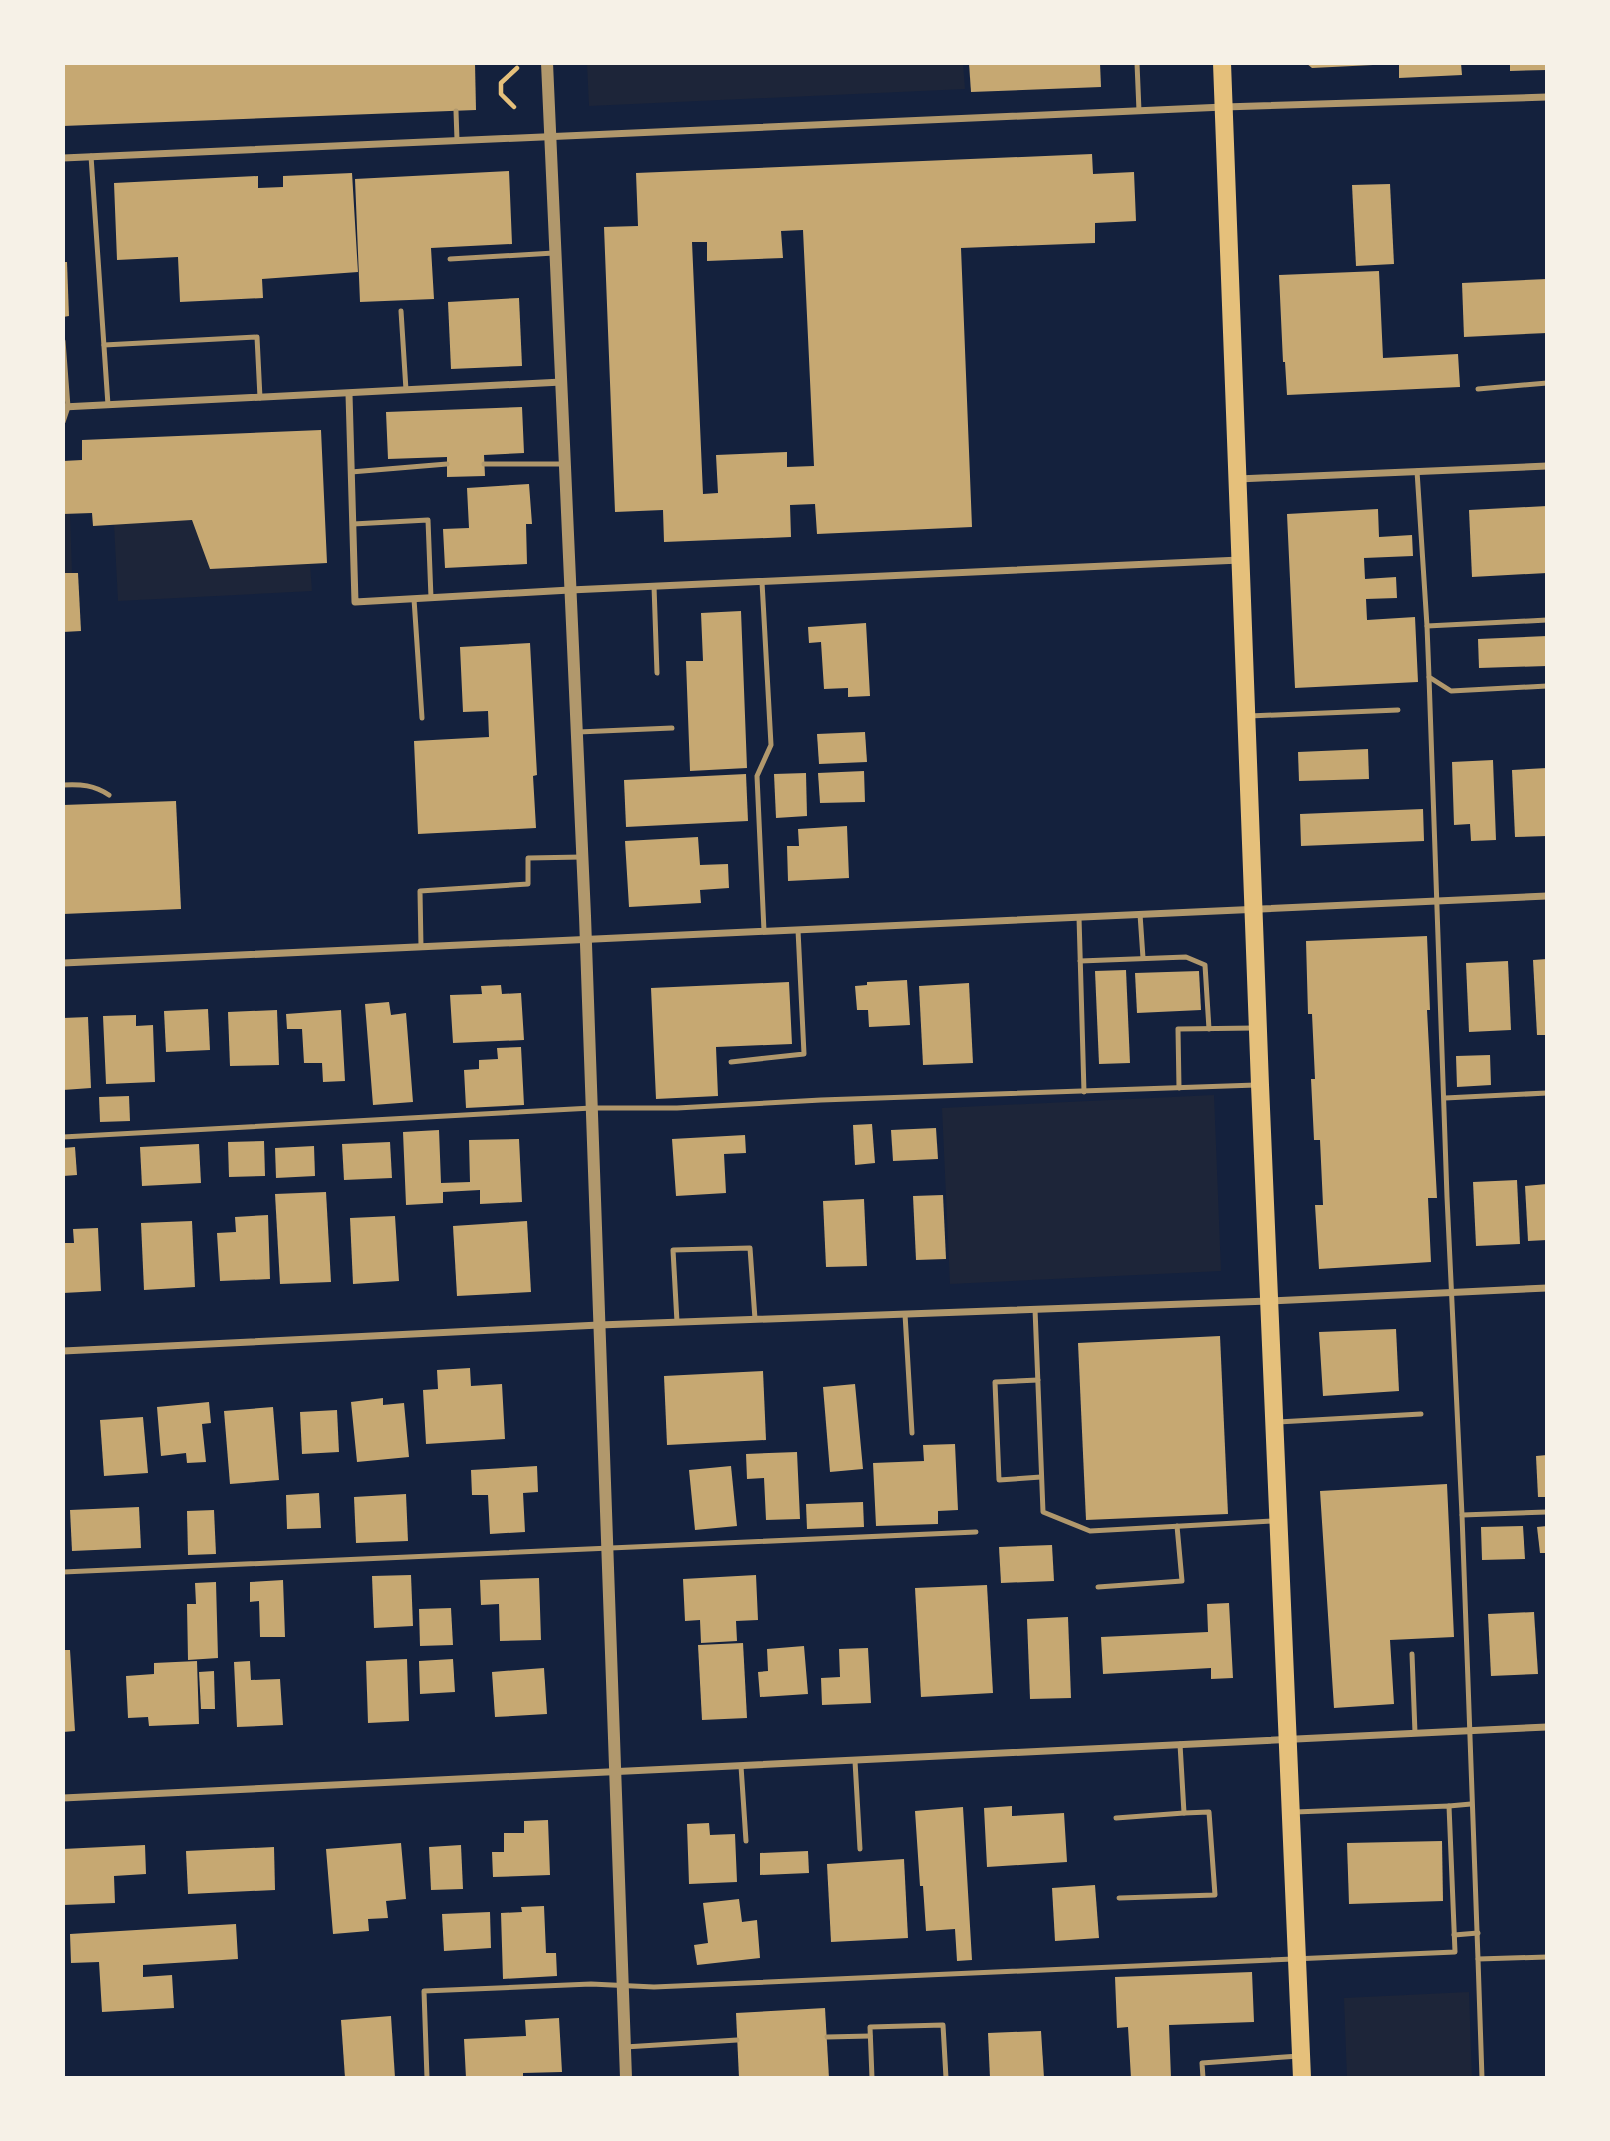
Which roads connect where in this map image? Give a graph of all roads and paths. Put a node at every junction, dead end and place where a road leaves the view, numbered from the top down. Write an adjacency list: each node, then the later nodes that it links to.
1 (547, 63): 10 (street)
2 (1137, 63): 9 (lane)
3 (1222, 63): 7 (main road)
4 (517, 68): 6 (path)
5 (1547, 97): 7 (street)
6 (514, 107)
7 (1224, 107): 9 (street); 34 (main road)
8 (456, 111): 11 (lane)
9 (1139, 111): 10 (street)
10 (551, 136): 11 (street); 14 (street)
11 (457, 140): 12 (street)
12 (91, 156): 13 (street); 18 (lane)
13 (63, 158)
14 (557, 253): 15 (lane); 19 (street)
15 (450, 259)
16 (401, 311): 22 (lane)
17 (63, 341): 26 (lane)
18 (104, 345): 24 (lane); 25 (lane)
19 (563, 382): 22 (street); 28 (street)
20 (1547, 383): 21 (lane)
21 (1478, 389)
22 (406, 390): 23 (street)
23 (349, 394): 24 (street); 33 (street)
24 (260, 398): 25 (street)
25 (108, 405): 26 (street)
26 (66, 407): 27 (lane)
27 (63, 422)
28 (566, 463): 30 (lane); 39 (street)
29 (447, 464): 33 (lane)
30 (484, 464)
31 (1547, 466): 32 (street)
32 (1417, 471): 34 (street); 43 (lane)
33 (351, 472): 35 (street)
34 (1237, 479): 36 (main road)
35 (353, 524): 40 (lane); 41 (street)
36 (1240, 560): 37 (street); 48 (main road)
37 (762, 582): 38 (street); 61 (lane)
38 (654, 586): 39 (street); 44 (lane)
39 (570, 590): 40 (street); 51 (street)
40 (431, 598): 41 (street)
41 (414, 599): 49 (lane)
42 (1547, 620): 43 (lane)
43 (1427, 626): 45 (lane)
44 (657, 673)
45 (1429, 677): 46 (lane); 56 (lane)
46 (1547, 686)
47 (1398, 710): 48 (lane)
48 (1246, 716): 57 (main road)
49 (422, 718)
50 (672, 728): 51 (lane)
51 (577, 732): 54 (street)
52 (63, 785): 53 (lane)
53 (109, 795)
54 (582, 857): 62 (street); 63 (lane)
55 (1547, 896): 56 (street)
56 (1436, 901): 57 (street); 74 (lane)
57 (1253, 909): 58 (street); 67 (main road)
58 (1140, 914): 59 (street); 64 (lane)
59 (1079, 917): 60 (street); 65 (lane)
60 (798, 930): 61 (street); 69 (lane)
61 (764, 931): 62 (street)
62 (585, 939): 63 (street); 75 (street)
63 (421, 947): 66 (street)
64 (1143, 958): 65 (lane); 68 (lane)
65 (1080, 961): 72 (lane)
66 (63, 963)
67 (1258, 1028): 68 (lane); 70 (main road)
68 (1209, 1029): 71 (lane)
69 (731, 1062)
70 (1259, 1085): 71 (lane); 79 (main road)
71 (1179, 1088): 72 (lane)
72 (1084, 1092): 75 (lane)
73 (1547, 1093): 74 (lane)
74 (1444, 1098): 78 (lane)
75 (592, 1108): 76 (lane); 84 (street)
76 (63, 1138)
77 (1547, 1288): 78 (street)
78 (1453, 1293): 79 (street); 92 (lane)
79 (1269, 1301): 80 (street); 88 (main road)
80 (1035, 1309): 81 (street); 86 (lane)
81 (905, 1314): 82 (street); 89 (lane)
82 (755, 1319): 83 (street); 83 (lane)
83 (677, 1322): 84 (street)
84 (599, 1325): 85 (street); 96 (street)
85 (63, 1351)
86 (1038, 1380): 90 (lane); 90 (lane)
87 (1420, 1414): 88 (lane)
88 (1274, 1422): 93 (main road)
89 (912, 1433)
90 (1041, 1477): 94 (lane)
91 (1547, 1512): 92 (lane)
92 (1462, 1516): 101 (lane)
93 (1279, 1521): 94 (lane); 103 (main road)
94 (1177, 1526): 98 (lane)
95 (976, 1532): 96 (lane)
96 (607, 1547): 97 (lane); 107 (street)
97 (63, 1572)
98 (1098, 1587)
99 (1412, 1654): 102 (lane)
100 (1547, 1727): 101 (street)
101 (1468, 1731): 102 (street); 109 (lane)
102 (1415, 1733): 103 (street)
103 (1289, 1738): 104 (street); 111 (main road)
104 (1180, 1744): 105 (street); 112 (lane)
105 (855, 1761): 106 (street); 115 (lane)
106 (741, 1766): 107 (street); 114 (lane)
107 (615, 1773): 108 (street); 122 (street)
108 (63, 1798)
109 (1471, 1804): 110 (lane); 117 (lane)
110 (1449, 1806): 111 (lane); 118 (lane)
111 (1292, 1812): 120 (main road)
112 (1184, 1814): 113 (lane); 116 (lane)
113 (1116, 1818)
114 (746, 1841)
115 (860, 1849)
116 (1119, 1898)
117 (1478, 1933): 118 (lane); 121 (lane)
118 (1454, 1935): 120 (lane)
119 (1547, 1957): 121 (lane)
120 (1297, 1958): 122 (lane); 127 (main road)
121 (1478, 1959): 134 (lane)
122 (623, 1984): 126 (street); 128 (lane)
123 (870, 2036): 124 (lane); 130 (lane); 131 (lane)
124 (827, 2037)
125 (737, 2040): 126 (lane)
126 (625, 2047): 129 (street)
127 (1301, 2056): 132 (lane); 133 (main road)
128 (427, 2078)
129 (626, 2078)
130 (872, 2078)
131 (946, 2078)
132 (1203, 2078)
133 (1302, 2078)
134 (1482, 2078)

